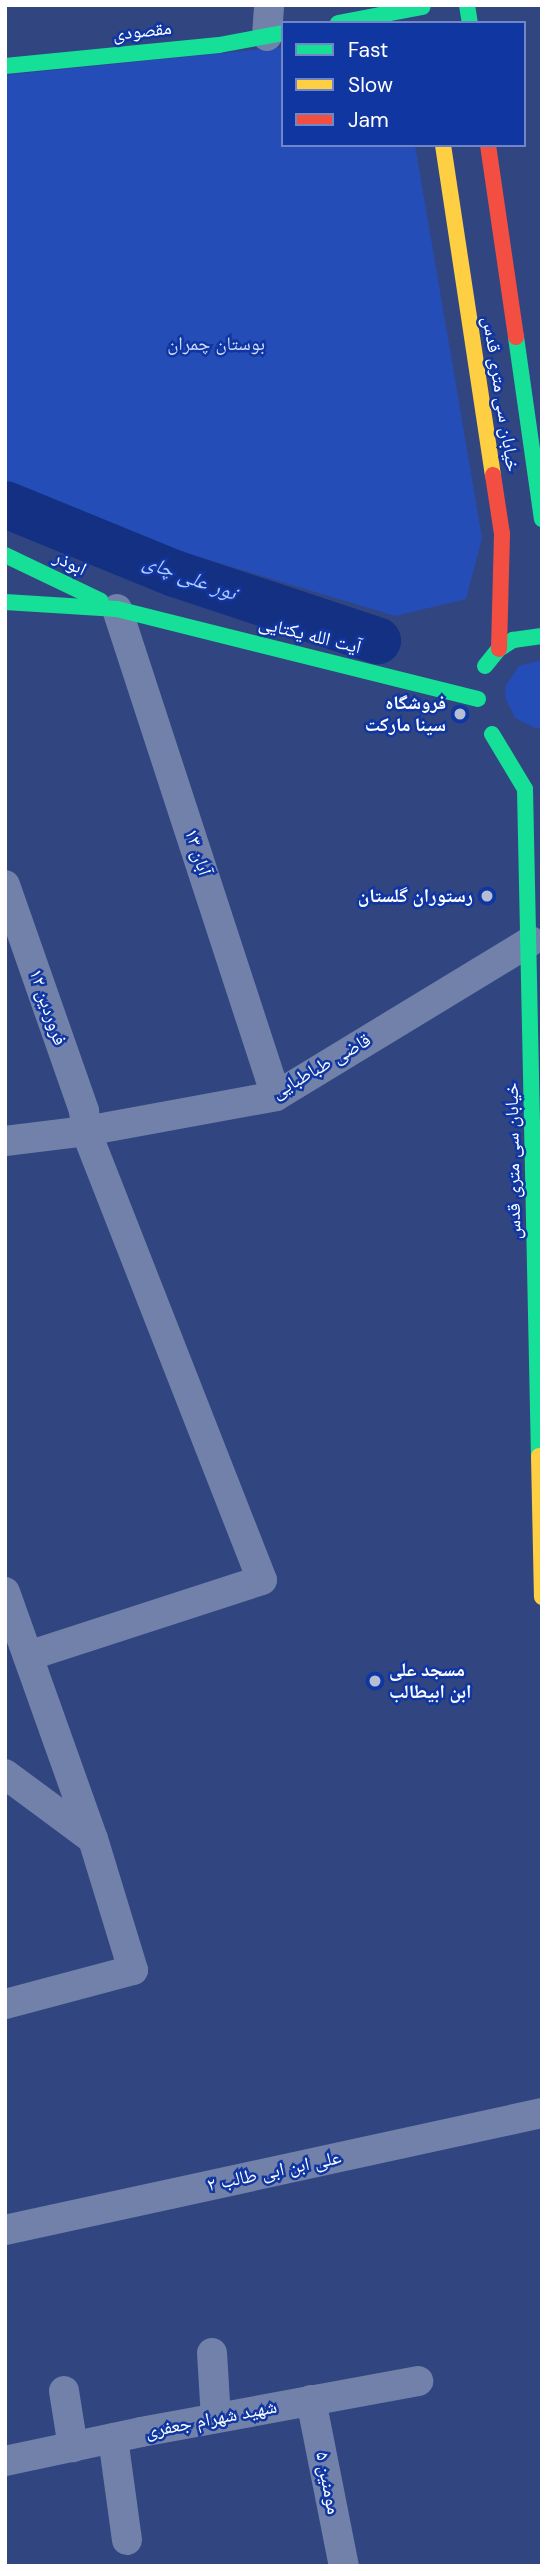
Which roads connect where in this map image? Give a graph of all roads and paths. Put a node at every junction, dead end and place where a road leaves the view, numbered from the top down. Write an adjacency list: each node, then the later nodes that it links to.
1 (269, 5): 4 (street)
2 (423, 12): 3 (main road)
3 (353, 21)
4 (275, 34): 5 (main road, مقصودی)
5 (5, 66)
6 (443, 147): 13 (main road, خیابان سی متری قدس)
7 (488, 147): 8 (main road, خیابان سی متری قدس)
8 (542, 519)
9 (5, 555): 11 (main road, ابوذر)
10 (5, 602): 11 (main road, آیت الله یکتایی)
11 (117, 609): 14 (main road, آیت الله یکتایی); 19 (street, ۱۳ آبان)
12 (542, 636): 13 (main road)
13 (499, 649): 14 (main road)
14 (478, 699): 15 (main road, خیابان سی متری قدس)
15 (492, 734): 16 (main road); 18 (main road, خیابان سی متری قدس)
16 (525, 753)
17 (5, 885): 20 (street, ۱۲ فروردین)
18 (531, 941): 19 (street, قاضی طباطبایی); 22 (main road, خیابان سی متری قدس)
19 (276, 1096): 20 (street, قاضی طباطبایی)
20 (86, 1130): 21 (street, قاضی طباطبایی); 25 (street, ۱۲ فروردین)
21 (5, 1141)
22 (542, 1571): 24 (main road, خیابان سی متری قدس)
23 (5, 1592): 25 (street)
24 (542, 1597)
25 (28, 1656): 27 (street)
26 (5, 1774): 27 (street)
27 (93, 1839): 28 (street)
28 (5, 2004)
29 (542, 2113): 30 (street, علی ابن ابی طالب ۲)
30 (5, 2230)
31 (212, 2353): 35 (street)
32 (418, 2381): 34 (street, شهید شهرام جعفری)
33 (64, 2391): 37 (street)
34 (311, 2400): 35 (street, شهید شهرام جعفری); 40 (street, ۵ مومنین)
35 (216, 2418): 36 (street, شهید شهرام جعفری)
36 (113, 2438): 37 (street, شهید شهرام جعفری); 39 (street)
37 (73, 2447): 38 (street, شهید شهرام جعفری)
38 (5, 2461)
39 (127, 2540)
40 (344, 2566)

